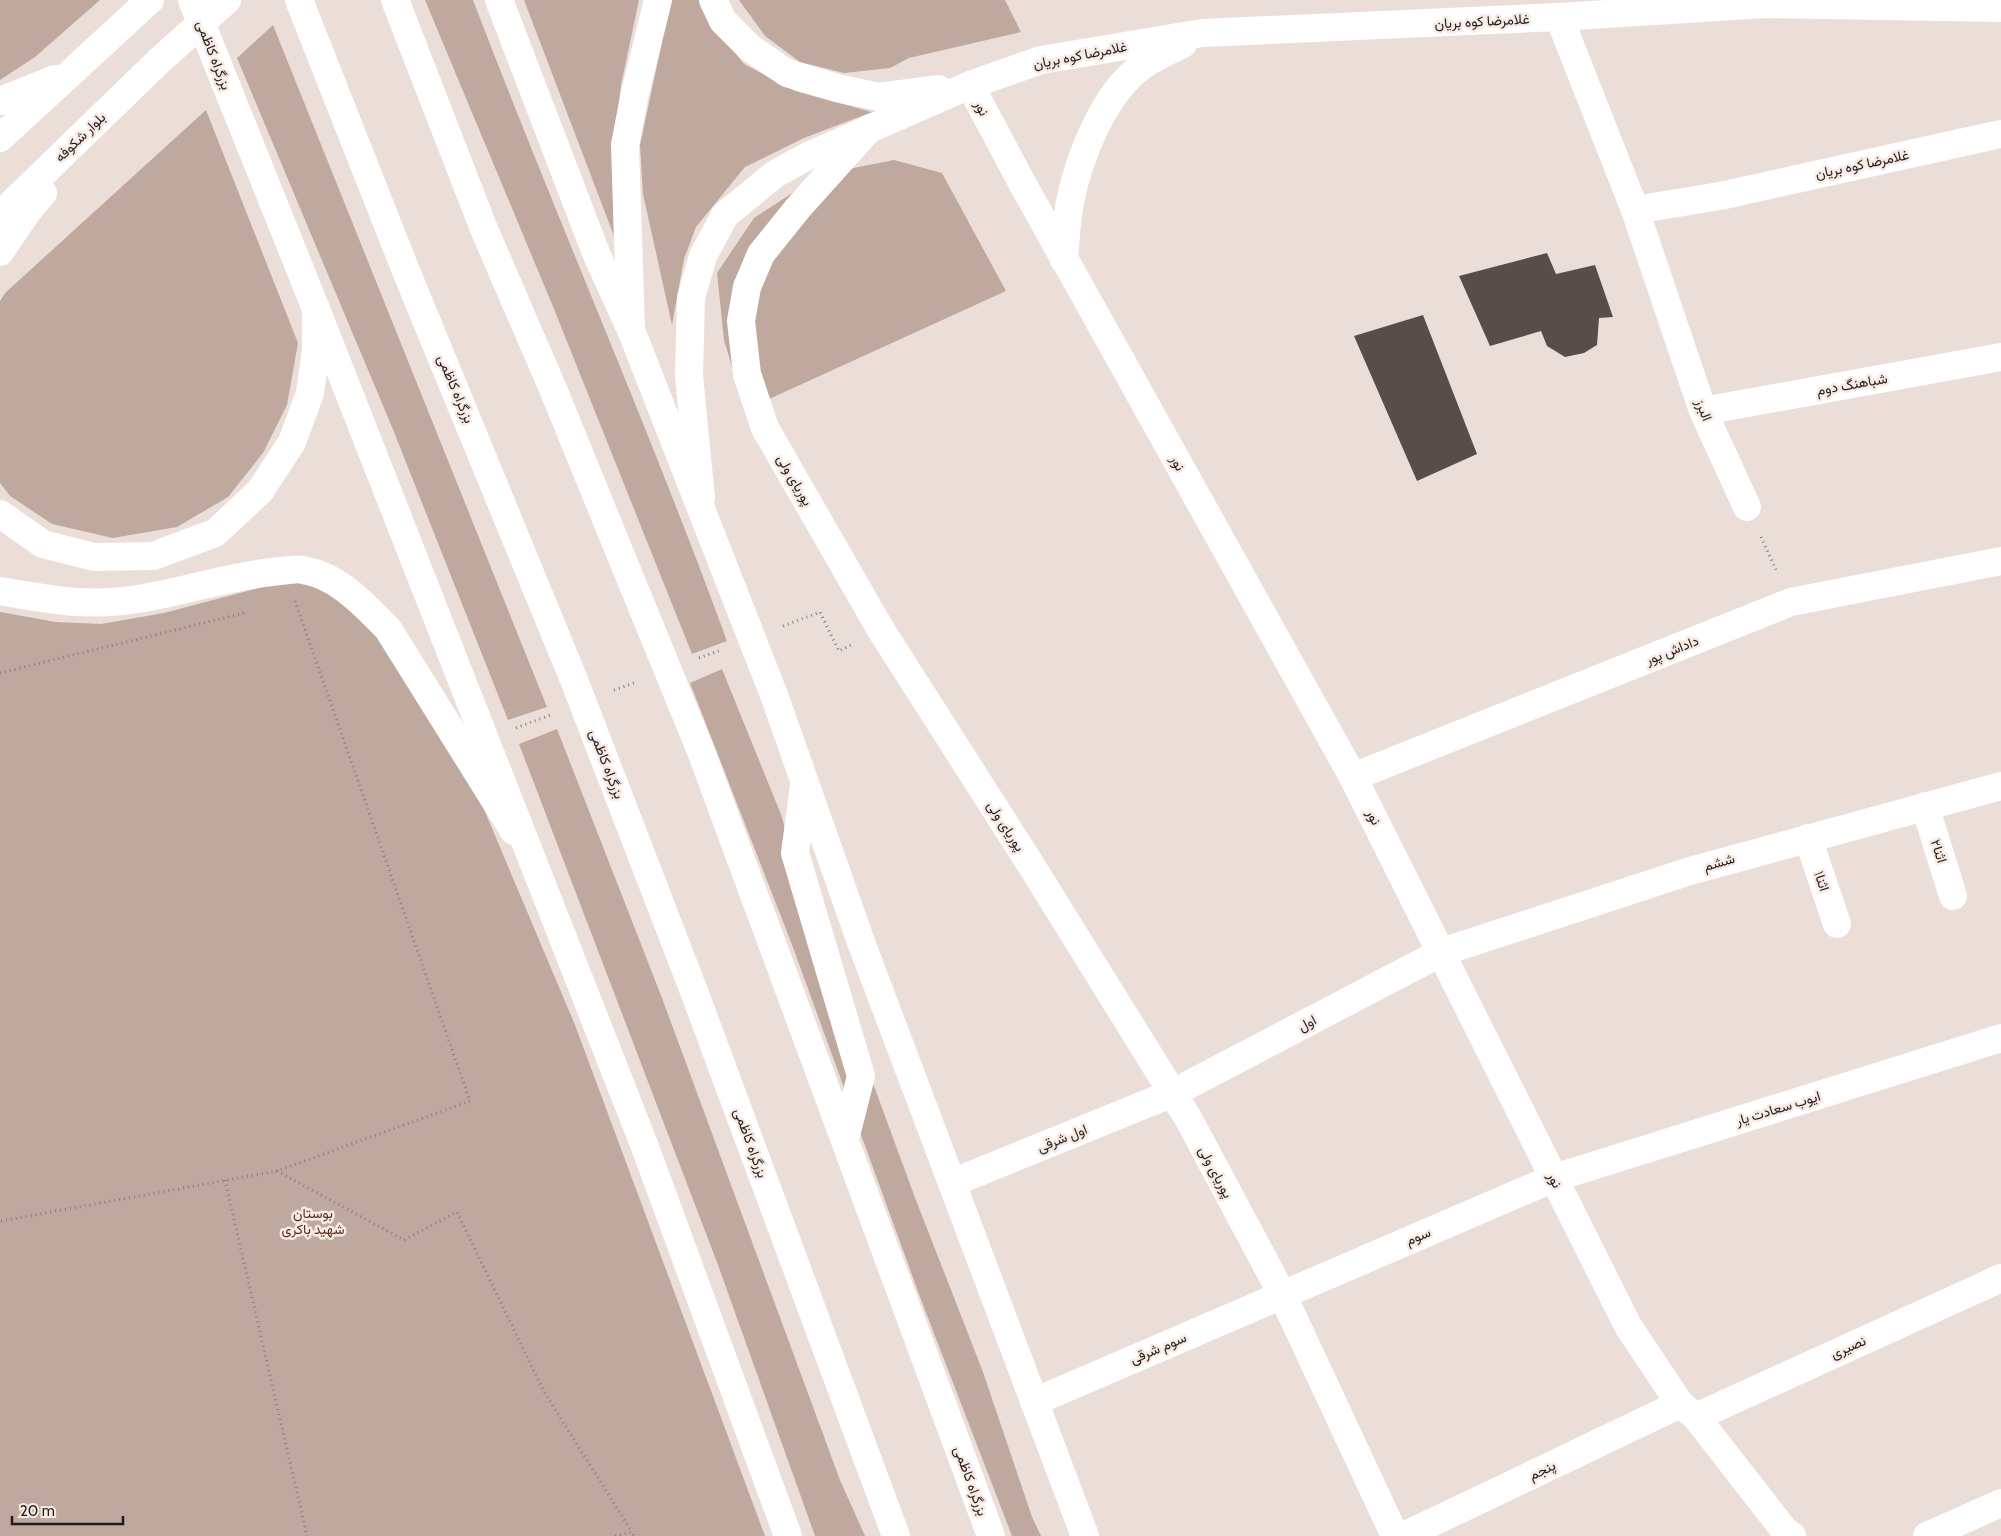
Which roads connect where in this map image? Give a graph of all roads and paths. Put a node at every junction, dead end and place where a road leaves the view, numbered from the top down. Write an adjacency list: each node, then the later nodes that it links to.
1 (192, 0): 24 (main road, بزرگراه کاظمی)
2 (227, 0): 13 (main road)
3 (299, 0): 73 (main road, بزرگراه کاظمی)
4 (394, 0): 56 (main road, بزرگراه کاظمی)
5 (499, 0): 25 (main road)
6 (658, 0): 25 (main road)
7 (713, 0): 15 (main road)
8 (1765, 2): 10 (main road, غلامرضا کوه بریان); 11 (main road, غلامرضا کوه بریان)
9 (144, 6): 14 (main road)
10 (2001, 8)
11 (1559, 17): 12 (main road, غلامرضا کوه بریان); 20 (main road, البرز)
12 (1202, 33): 15 (main road, غلامرضا کوه بریان); 23 (main road)
13 (152, 68): 21 (main road, بلوار شکوفه); 22 (main road)
14 (70, 73): 16 (main road); 19 (main road)
15 (970, 85): 17 (main road); 23 (main road, نور)
16 (0, 101)
17 (869, 129): 29 (main road); 55 (main road, پوریای ولی)
18 (2001, 134): 20 (main road, غلامرضا کوه بریان)
19 (0, 138)
20 (1635, 210): 27 (main road, البرز)
21 (0, 215)
22 (0, 252)
23 (1064, 260): 45 (main road, نور)
24 (316, 309): 30 (main road); 50 (main road, بزرگراه کاظمی)
25 (631, 330): 29 (main road)
26 (2001, 358): 27 (main road, شباهنگ دوم)
27 (1703, 411): 28 (main road, البرز)
28 (1747, 507): 33 (path)
29 (702, 512): 46 (main road)
30 (0, 514)
31 (2001, 561): 33 (main road, داداش پور)
32 (0, 591): 50 (main road)
33 (1791, 602): 45 (main road, داداش پور)
34 (286, 603): 57 (path)
35 (248, 612): 40 (path)
36 (773, 630): 38 (path)
37 (727, 648): 39 (path)
38 (839, 651)
39 (690, 662)
40 (0, 673)
41 (643, 680): 42 (path)
42 (606, 694)
43 (559, 712): 44 (path)
44 (512, 729)
45 (1354, 777): 53 (main road, نور)
46 (804, 780): 56 (main road); 60 (main road)
47 (2001, 786): 48 (main road, ششم)
48 (1925, 806): 49 (main road, ششم); 51 (main road, اثنا۲)
49 (1808, 838): 52 (main road, اثنا۱); 53 (main road, ششم)
50 (536, 868): 72 (main road, بزرگراه کاظمی)
51 (1953, 896)
52 (1837, 924)
53 (1442, 952): 55 (main road, اول); 58 (main road, نور)
54 (2001, 1038): 58 (main road, ایوب سعادت یار)
55 (1173, 1093): 60 (main road, اول شرقی); 63 (main road, پوریای ولی)
56 (845, 1139): 74 (main road, بزرگراه کاظمی)
57 (277, 1171): 59 (path); 67 (path)
58 (1554, 1178): 63 (main road, سوم); 65 (main road, نور)
59 (225, 1180): 61 (path); 69 (path)
60 (952, 1183): 64 (main road)
61 (0, 1220)
62 (2001, 1278): 65 (main road, نصیری)
63 (1282, 1294): 64 (main road, سوم شرقی); 76 (main road, پوریای ولی)
64 (1034, 1402): 75 (main road)
65 (1688, 1410): 68 (main road, نور); 77 (main road, پنجم)
66 (2001, 1503): 78 (main road)
67 (632, 1532): 70 (path); 71 (path)
68 (1784, 1534)
69 (307, 1536)
70 (615, 1536)
71 (634, 1536)
72 (788, 1536)
73 (896, 1536)
74 (991, 1536)
75 (1086, 1536)
76 (1394, 1536)
77 (1404, 1536)
78 (1926, 1536)

